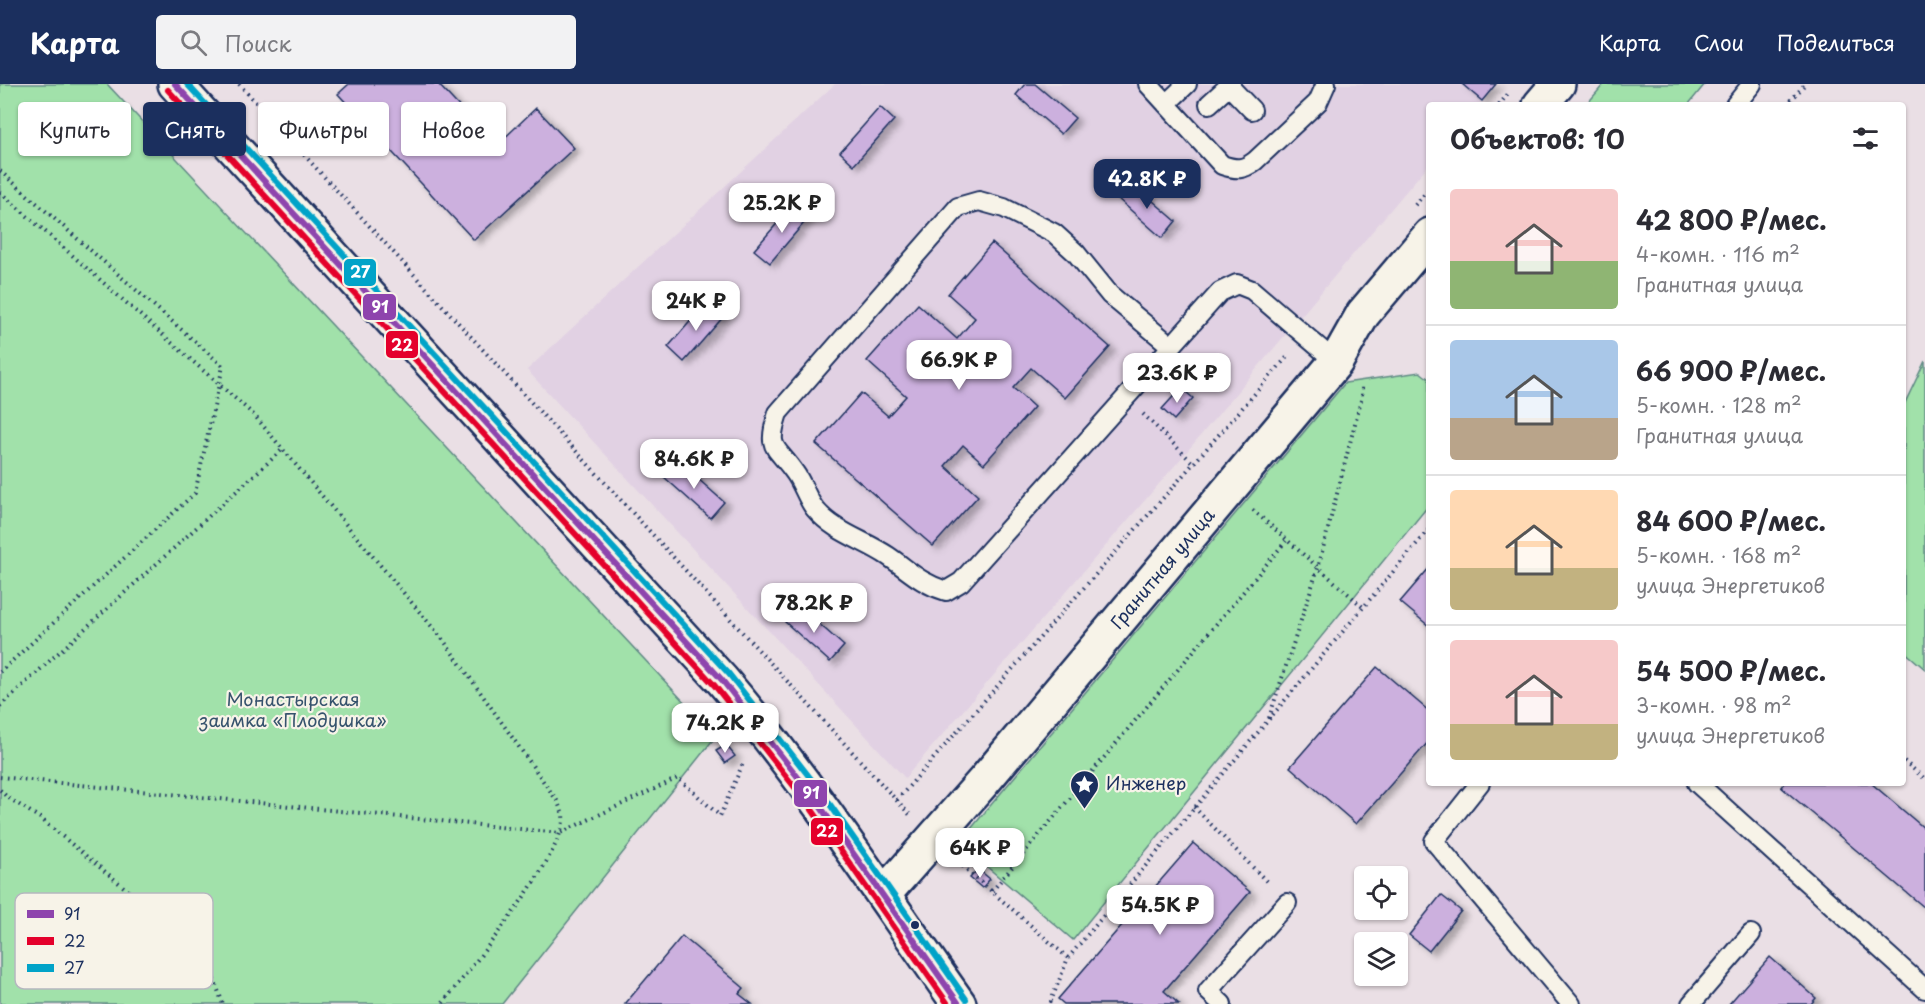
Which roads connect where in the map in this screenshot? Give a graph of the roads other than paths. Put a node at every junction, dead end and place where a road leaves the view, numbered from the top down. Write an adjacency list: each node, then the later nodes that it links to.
1 (175, 84): 18 (street)
2 (1148, 84): 10 (lane)
3 (1187, 84): 10 (lane)
4 (1326, 84): 10 (lane)
5 (1558, 84): 8 (street)
6 (1752, 84): 9 (lane)
7 (1230, 85): 11 (lane); 12 (lane)
8 (1543, 102)
9 (1737, 102)
10 (1166, 104)
11 (1209, 104)
12 (1252, 110)
13 (1419, 224): 15 (street, Гранитная улица)
14 (1171, 346): 14 (lane); 15 (lane)
15 (1336, 362): 18 (street, Гранитная улица)
16 (1478, 786): 24 (lane)
17 (1700, 786): 21 (lane)
18 (884, 894): 22 (street)
19 (1287, 903): 23 (lane)
20 (1751, 934): 25 (lane)
21 (1925, 989)
22 (959, 1004)
23 (1222, 1004)
24 (1571, 1004)
25 (1691, 1004)

